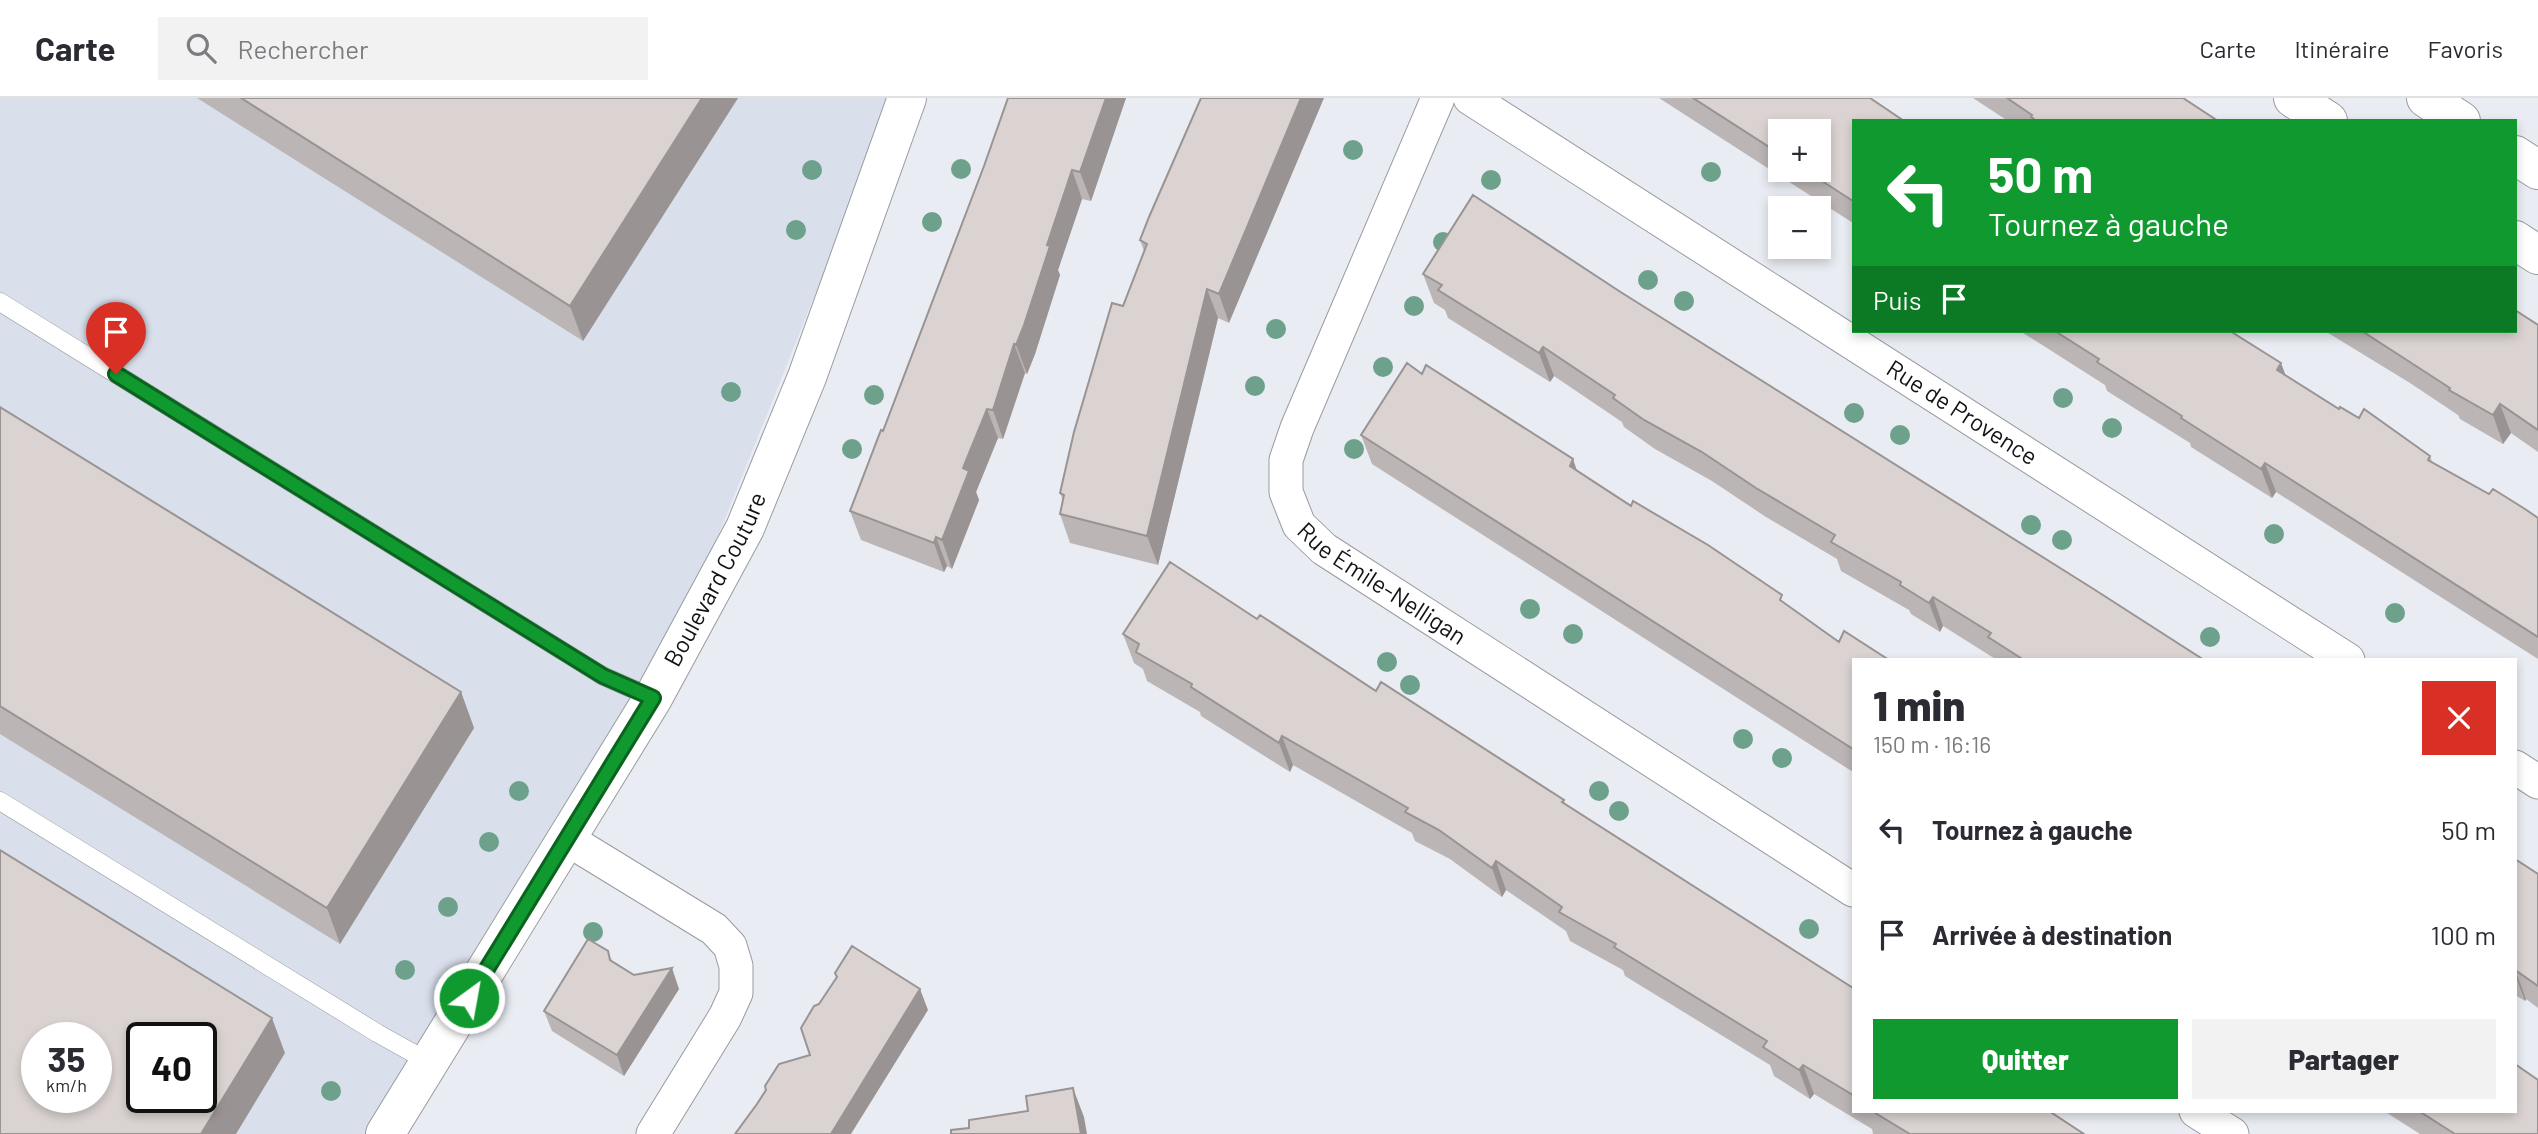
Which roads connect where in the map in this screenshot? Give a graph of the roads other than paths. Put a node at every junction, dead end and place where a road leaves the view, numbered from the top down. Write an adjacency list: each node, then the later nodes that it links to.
1 (907, 98): 14 (street, Boulevard Couture)
2 (1438, 98): 19 (street, Rue Émile-Nelligan)
3 (1471, 98): 13 (street, Rue de Provence)
4 (2293, 98): 6 (street)
5 (2426, 98): 7 (street)
6 (2325, 119)
7 (2458, 119)
8 (2517, 156): 9 (street)
9 (2538, 170)
10 (2517, 241): 11 (street)
11 (2538, 255)
12 (0, 302): 14 (lane)
13 (2345, 658)
14 (653, 698): 18 (street, Boulevard Couture)
15 (2517, 768): 16 (street)
16 (2538, 782)
17 (0, 802): 20 (lane)
18 (568, 839): 20 (street, Boulevard Couture); 23 (street)
19 (1852, 889)
20 (429, 1062): 22 (street, Boulevard Couture)
21 (2199, 1113): 24 (street)
22 (385, 1134)
23 (653, 1134)
24 (2232, 1134)

